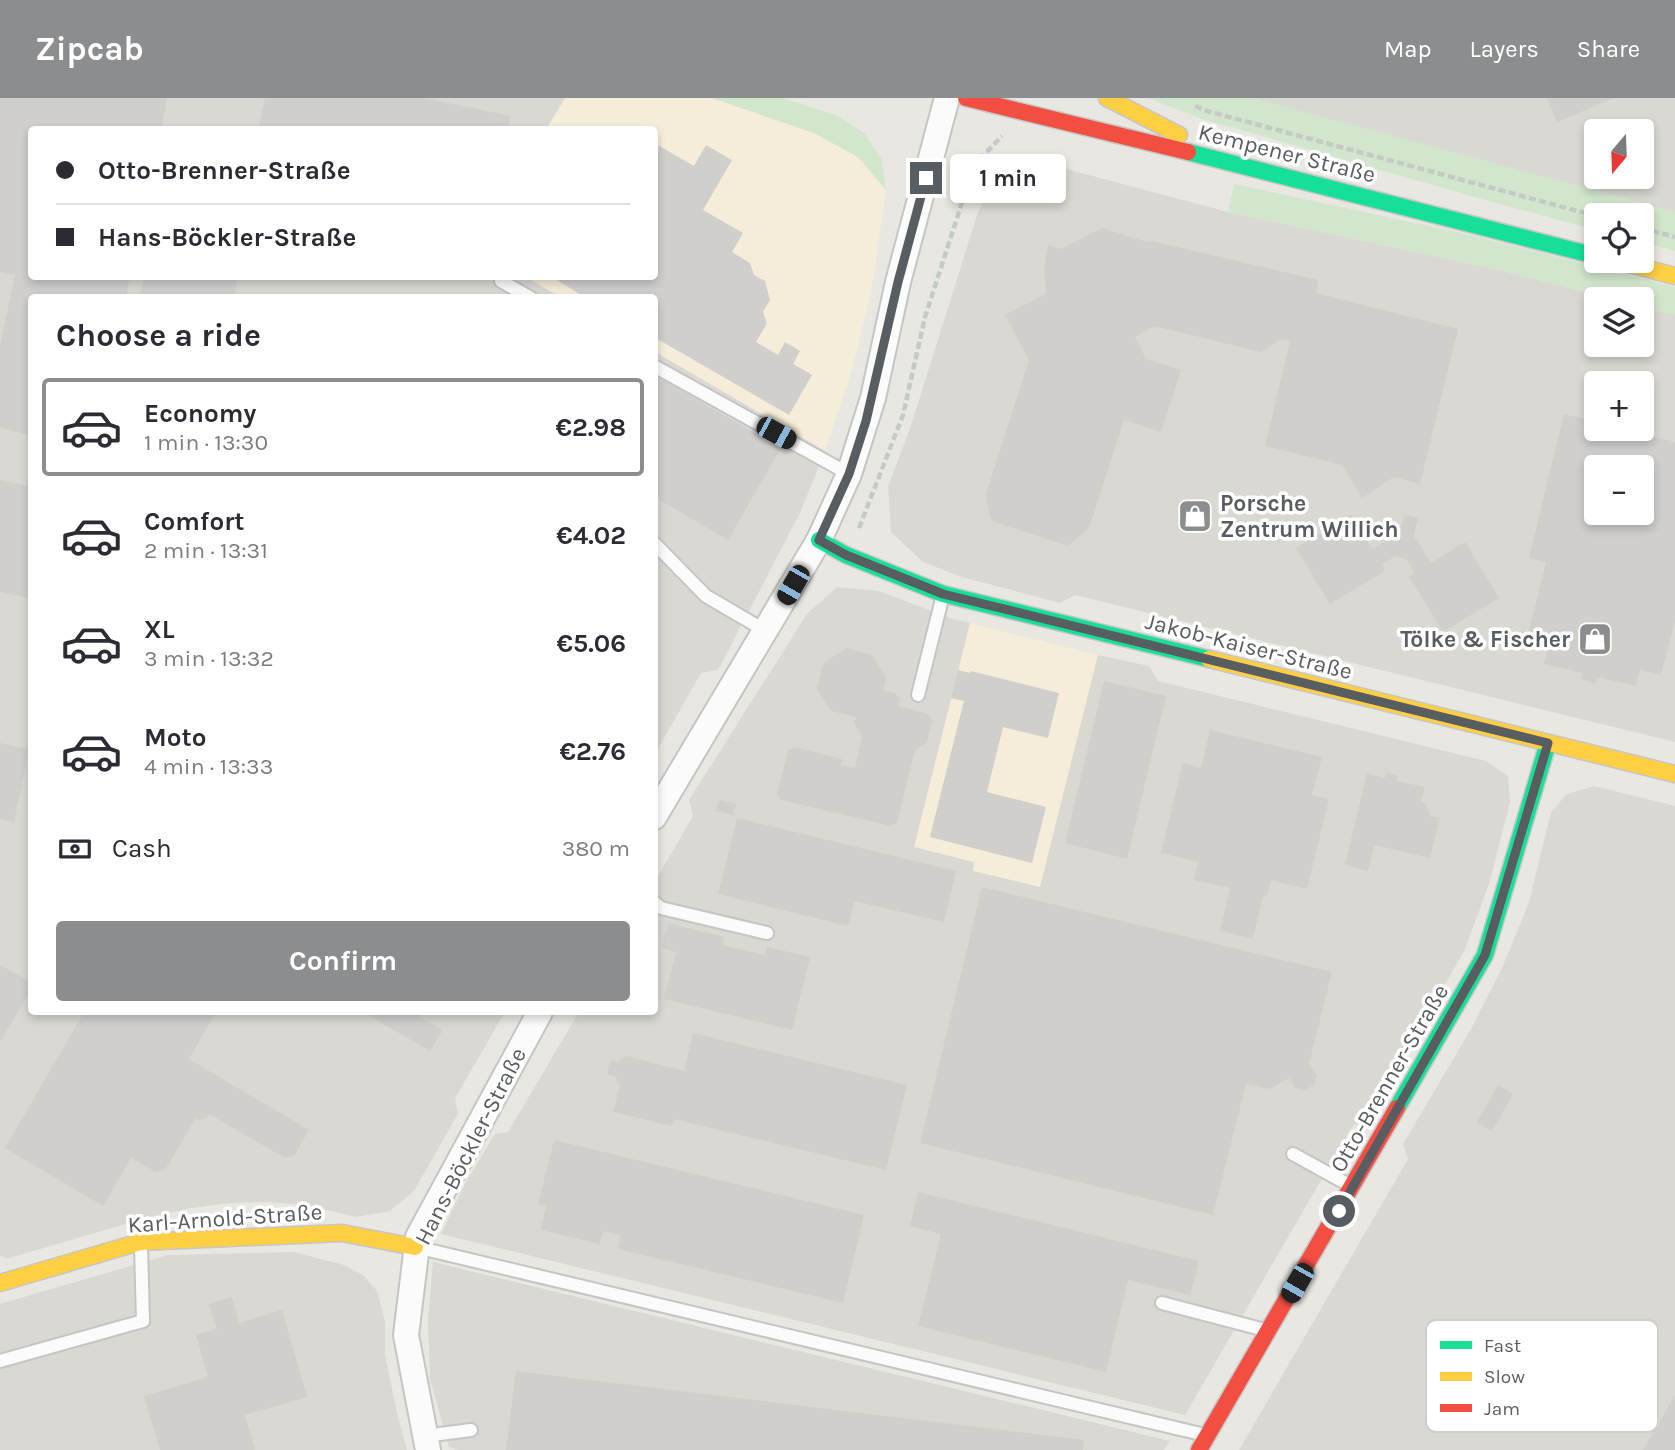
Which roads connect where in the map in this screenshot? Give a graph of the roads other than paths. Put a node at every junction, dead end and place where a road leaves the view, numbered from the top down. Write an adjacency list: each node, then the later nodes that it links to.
1 (947, 98): 11 (street)
2 (966, 98): 4 (street, Kempener Straße)
3 (1107, 98): 4 (street)
4 (1232, 163): 5 (street, Kempener Straße)
5 (1584, 253)
6 (1654, 271): 7 (street)
7 (1675, 276)
8 (501, 281): 9 (lane)
9 (524, 294)
10 (658, 368): 11 (lane)
11 (849, 474): 12 (street)
12 (819, 540): 14 (street, Jakob-Kaiser-Straße); 15 (street)
13 (658, 547): 15 (lane)
14 (943, 594): 16 (lane); 17 (street, Jakob-Kaiser-Straße)
15 (766, 631): 19 (street)
16 (918, 695)
17 (1548, 743): 18 (street, Jakob-Kaiser-Straße); 24 (street, Otto-Brenner-Straße)
18 (1675, 774)
19 (658, 810)
20 (658, 905): 21 (lane)
21 (767, 933)
22 (535, 1015): 26 (street, Hans-Böckler-Straße)
23 (1293, 1154): 24 (lane)
24 (1353, 1186): 29 (street, Otto-Brenner-Straße)
25 (141, 1242): 26 (street, Karl-Arnold-Straße); 27 (street, Karl-Arnold-Straße); 30 (lane)
26 (415, 1247): 32 (lane); 33 (street, Hans-Böckler-Straße)
27 (0, 1283)
28 (1161, 1303): 29 (lane)
29 (1269, 1331): 32 (street, Otto-Brenner-Straße)
30 (0, 1361)
31 (471, 1430): 33 (lane)
32 (1207, 1435): 34 (street, Otto-Brenner-Straße)
33 (426, 1443)
34 (1199, 1450)

